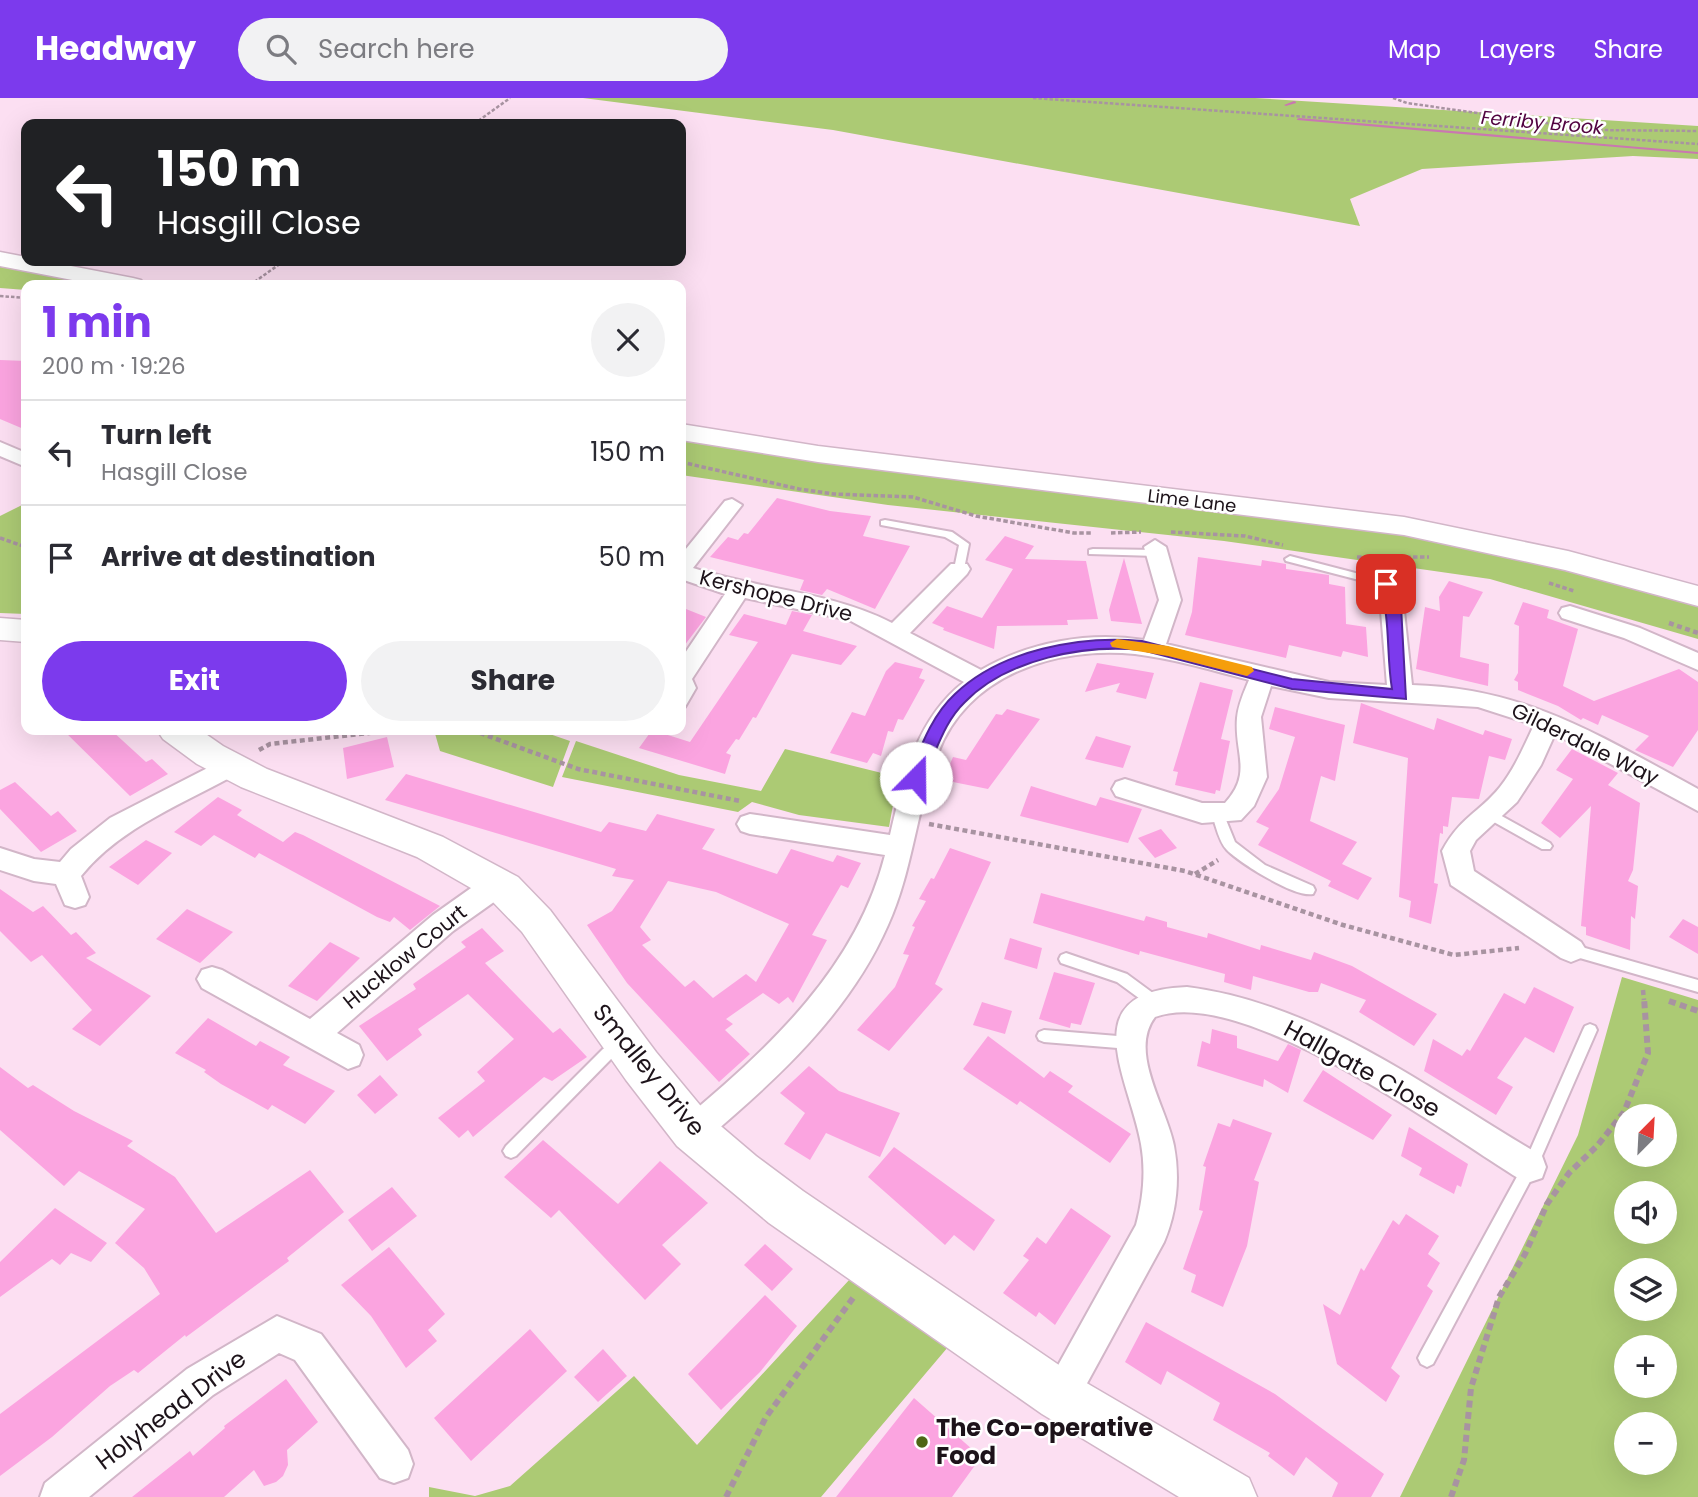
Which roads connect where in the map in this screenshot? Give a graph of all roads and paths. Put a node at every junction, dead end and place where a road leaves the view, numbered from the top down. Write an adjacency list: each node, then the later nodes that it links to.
1 (510, 98): 4 (path)
2 (1033, 98): 6 (path)
3 (1393, 98): 5 (path)
4 (481, 119)
5 (1698, 131)
6 (1698, 144)
7 (0, 259): 8 (street)
8 (21, 263)
9 (36, 266): 11 (street)
10 (277, 266): 12 (path)
11 (107, 280)
12 (257, 280)
13 (0, 296): 14 (path)
14 (21, 298)
15 (686, 433): 35 (street, Lime Lane)
16 (0, 448): 17 (street)
17 (21, 458)
18 (686, 462): 22 (path)
19 (732, 505): 29 (street)
20 (886, 523): 30 (lane)
21 (0, 538): 23 (path)
22 (1157, 541): 24 (path); 25 (lane); 42 (street)
23 (21, 545)
24 (1295, 547)
25 (1093, 552)
26 (1441, 556): 27 (path)
27 (1355, 557)
28 (1290, 559): 33 (lane)
29 (686, 564)
30 (959, 569): 41 (street)
31 (686, 572): 34 (street, Kershope Drive)
32 (1538, 579): 36 (path)
33 (1386, 584): 47 (street)
34 (739, 590): 41 (street, Kershope Drive); 44 (street)
35 (1698, 596)
36 (1572, 602): 43 (street)
37 (1662, 620): 40 (path)
38 (0, 629): 39 (street)
39 (21, 631)
40 (1698, 633)
41 (893, 636): 46 (street, Kershope Drive)
42 (1153, 648): 45 (street, Gilderdale Way); 46 (street, Gilderdale Way)
43 (1698, 662)
44 (686, 667)
45 (1263, 676): 47 (street, Gilderdale Way); 56 (street)
46 (982, 681): 57 (street, Gilderdale Way)
47 (1401, 695): 48 (street, Gilderdale Way)
48 (1547, 723): 54 (street, Gilderdale Way); 55 (street)
49 (182, 735): 52 (street, Smalley Drive)
50 (351, 735): 52 (path)
51 (486, 735): 58 (path)
52 (231, 765): 62 (street); 64 (street, Smalley Drive)
53 (1125, 789): 56 (street)
54 (1698, 801)
55 (1489, 814): 59 (lane); 66 (street)
56 (1218, 816): 61 (lane)
57 (906, 820): 60 (street, Gilderdale Way); 63 (path)
58 (750, 824): 60 (street)
59 (1546, 846)
60 (902, 847): 78 (street, Gilderdale Way)
61 (1235, 849): 63 (path); 65 (lane)
62 (0, 859)
63 (1195, 874): 66 (path)
64 (498, 884): 73 (street, Hucklow Court); 75 (street, Smalley Drive)
65 (1308, 890)
66 (1571, 950): 69 (lane)
67 (1066, 959): 71 (lane)
68 (212, 979): 73 (street)
69 (1698, 986)
70 (1642, 988): 88 (path)
71 (1156, 1003): 76 (street); 80 (street, Hallgate Close)
72 (1590, 1030): 80 (lane)
73 (314, 1034): 77 (street)
74 (1044, 1036): 76 (lane)
75 (624, 1043): 78 (street, Smalley Drive); 79 (lane)
76 (1130, 1043): 83 (street)
77 (348, 1055)
78 (694, 1131): 81 (street, Smalley Drive)
79 (511, 1151)
80 (1530, 1167): 82 (lane)
81 (875, 1268): 83 (street, Smalley Drive); 87 (path)
82 (1427, 1358)
83 (1060, 1396): 85 (street, Smalley Drive)
84 (394, 1464): 86 (street, Holyhead Drive)
85 (1208, 1491)
86 (59, 1497)
87 (726, 1497)
88 (1451, 1497)

